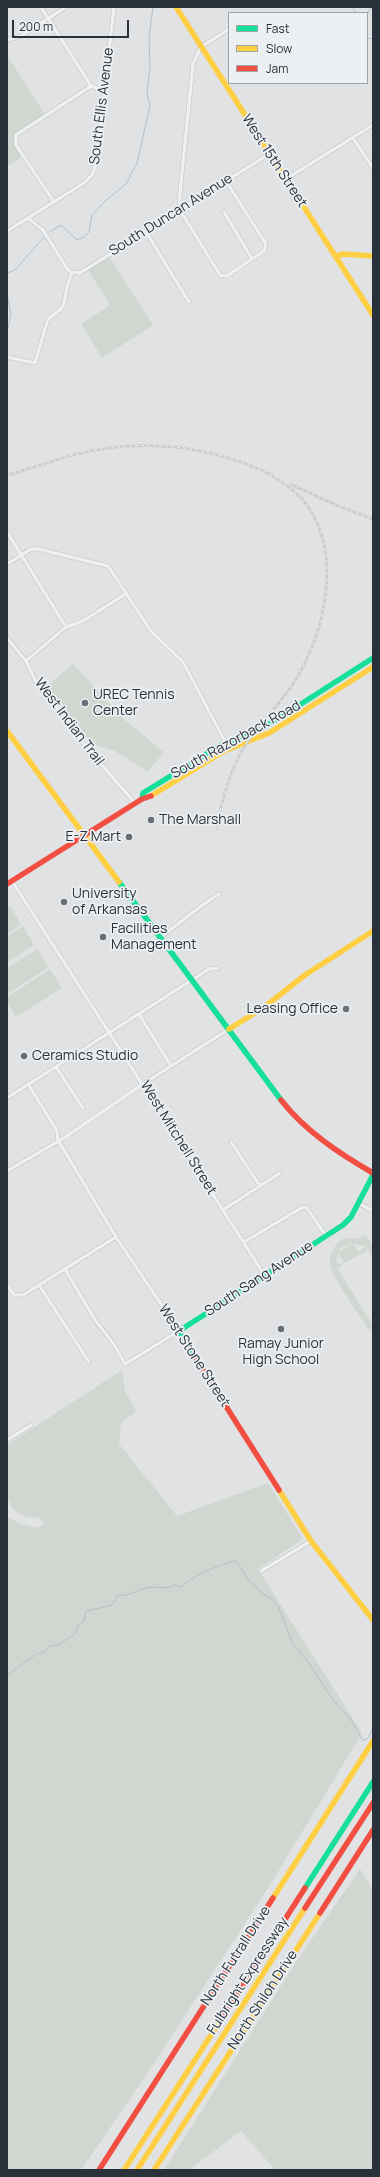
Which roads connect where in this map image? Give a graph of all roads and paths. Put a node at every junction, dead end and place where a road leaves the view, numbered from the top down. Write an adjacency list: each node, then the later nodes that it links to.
1 (41, 7): 5 (street)
2 (66, 7): 5 (street)
3 (114, 7): 10 (street, South Ellis Avenue)
4 (176, 7): 8 (main road, West 15th Street)
5 (48, 18): 7 (street); 9 (street)
6 (228, 30): 8 (street)
7 (7, 40)
8 (201, 47): 13 (main road, West 15th Street); 18 (street)
9 (91, 86): 10 (street); 17 (street)
10 (104, 91): 17 (street, South Ellis Avenue)
11 (373, 125): 12 (street)
12 (352, 138): 14 (street); 15 (street)
13 (269, 154): 15 (main road, West 15th Street); 16 (street, South Duncan Avenue)
14 (373, 168)
15 (286, 179): 23 (main road, West 15th Street)
16 (226, 181): 18 (street, South Duncan Avenue); 25 (street)
17 (54, 202): 20 (street, South Ellis Avenue)
18 (181, 209): 22 (street, South Duncan Avenue); 25 (street)
19 (224, 212): 25 (street)
20 (28, 218): 21 (street, South Ellis Avenue); 26 (street)
21 (7, 231)
22 (146, 232): 26 (street, South Duncan Avenue); 27 (street)
23 (336, 256): 24 (main road); 28 (main road, West 15th Street)
24 (373, 256)
25 (252, 259)
26 (72, 272): 29 (street)
27 (189, 302)
28 (373, 315)
29 (7, 356)
30 (7, 532): 31 (street)
31 (21, 555): 32 (street); 33 (street); 34 (street)
32 (7, 564)
33 (127, 593): 34 (street); 40 (street)
34 (66, 627): 37 (street)
35 (7, 638): 37 (street, West Indian Trail)
36 (373, 658): 40 (main road, South Razorback Road)
37 (26, 661): 43 (street, West Indian Trail)
38 (373, 667): 41 (main road, South Razorback Road)
39 (7, 731): 44 (main road)
40 (226, 743): 41 (street); 42 (main road, South Razorback Road)
41 (229, 749): 42 (main road, South Razorback Road)
42 (142, 799): 43 (main road, South Razorback Road)
43 (135, 803): 44 (main road, South Razorback Road)
44 (84, 835): 45 (main road, South Razorback Road); 48 (main road)
45 (9, 882): 53 (street, West Mitchell Street)
46 (219, 894): 48 (street)
47 (373, 931): 52 (main road)
48 (161, 937): 50 (main road)
49 (218, 968): 50 (street)
50 (192, 980): 51 (street); 52 (main road)
51 (139, 1014): 53 (street); 54 (street)
52 (229, 1029): 54 (street); 65 (main road)
53 (110, 1033): 55 (street); 57 (street, West Mitchell Street)
54 (171, 1066): 57 (street)
55 (56, 1067): 56 (street); 59 (street)
56 (28, 1084): 58 (street); 60 (street, West Stone Street)
57 (143, 1084): 60 (street); 68 (street, West Mitchell Street)
58 (7, 1098)
59 (83, 1108)
60 (58, 1140): 63 (street); 71 (street, West Stone Street)
61 (231, 1142): 66 (street)
62 (7, 1165): 63 (street)
63 (9, 1171)
64 (280, 1173): 66 (street)
65 (373, 1174): 67 (main road, South Sang Avenue)
66 (260, 1186): 68 (street)
67 (358, 1203): 69 (street); 70 (main road, South Sang Avenue)
68 (223, 1210): 72 (street, West Mitchell Street)
69 (373, 1211)
70 (326, 1236): 72 (street); 74 (main road, South Sang Avenue)
71 (116, 1237): 73 (street); 77 (street, West Stone Street)
72 (244, 1242): 74 (street, West Mitchell Street)
73 (65, 1269): 76 (street); 77 (street, South Sang Avenue)
74 (265, 1276): 77 (main road, South Sang Avenue)
75 (7, 1284): 76 (street)
76 (39, 1285): 78 (street)
77 (179, 1330): 81 (main road, West Stone Street)
78 (89, 1362)
79 (31, 1425): 80 (street)
80 (7, 1440)
81 (310, 1541): 82 (street); 83 (main road, West Stone Street)
82 (261, 1571)
83 (373, 1620)
84 (373, 1741): 90 (main road, North Futrall Drive)
85 (373, 1782): 91 (main road, Fulbright Expressway)
86 (373, 1803): 88 (main road, Fulbright Expressway)
87 (373, 1809): 88 (main road)
88 (361, 1821): 92 (main road, Fulbright Expressway)
89 (373, 1830): 93 (main road, North Shiloh Drive)
90 (99, 2170)
91 (124, 2170)
92 (137, 2170)
93 (154, 2170)

